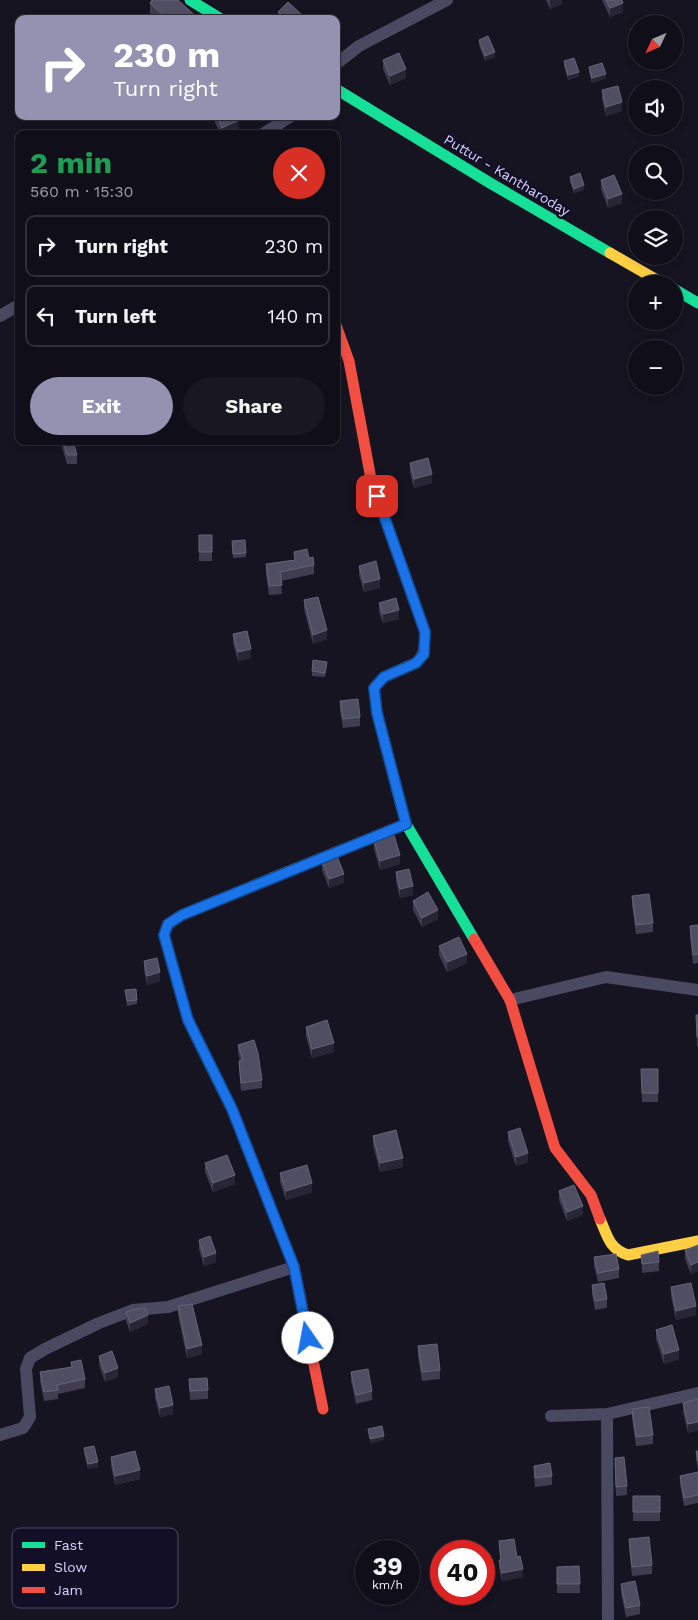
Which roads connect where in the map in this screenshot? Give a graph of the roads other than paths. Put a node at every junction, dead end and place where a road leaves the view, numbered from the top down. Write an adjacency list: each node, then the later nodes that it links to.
1 (190, 0): 3 (street)
2 (447, 0): 4 (street)
3 (214, 15)
4 (340, 61)
5 (340, 91): 8 (street, Puttur - Kantharoday)
6 (285, 120): 7 (street)
7 (269, 130)
8 (648, 275)
9 (683, 294): 10 (street)
10 (698, 303)
11 (15, 307): 12 (street)
12 (0, 316)
13 (340, 336): 14 (street)
14 (406, 824): 16 (street); 18 (street)
15 (698, 990): 16 (street)
16 (510, 1000): 17 (street)
17 (698, 1241)
18 (294, 1267): 20 (street); 23 (street)
19 (698, 1393): 21 (street)
20 (323, 1408)
21 (607, 1414): 22 (street); 24 (street)
22 (551, 1416)
23 (0, 1435)
24 (608, 1620)

